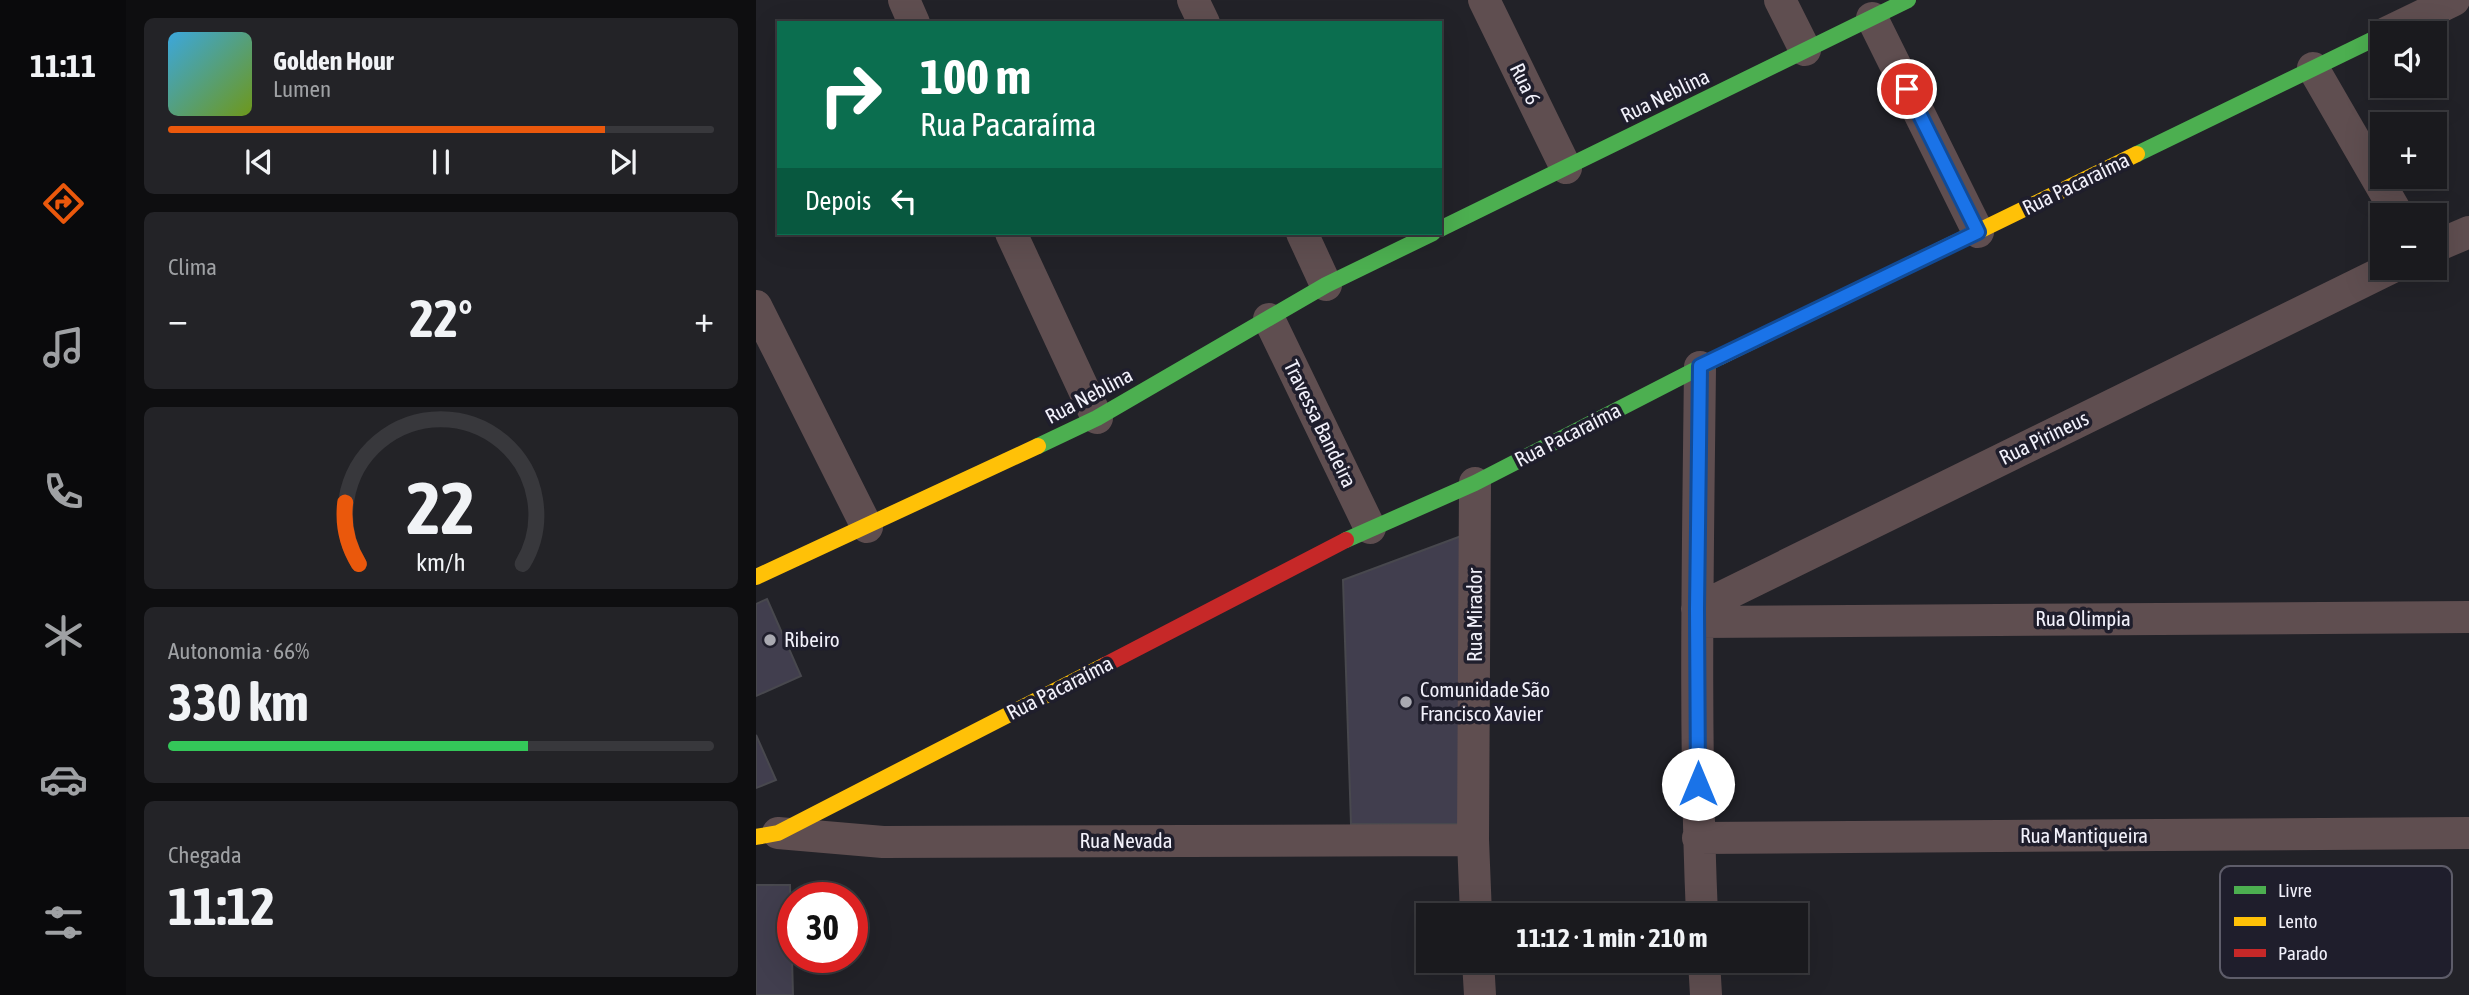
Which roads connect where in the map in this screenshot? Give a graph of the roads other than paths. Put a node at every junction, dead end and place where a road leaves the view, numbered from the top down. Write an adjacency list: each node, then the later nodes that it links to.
1 (904, 0): 8 (street)
2 (1193, 0): 9 (street)
3 (1484, 0): 14 (street, Rua 6)
4 (1780, 0): 12 (street)
5 (1908, 0): 7 (street, Rua Neblina)
6 (2454, 0): 10 (street, Rua Pacaraíma)
7 (1872, 18): 12 (street, Rua Neblina); 17 (street)
8 (913, 21)
9 (1203, 21)
10 (2411, 21)
11 (2370, 41): 13 (street, Rua Pacaraíma)
12 (1805, 50): 14 (street, Rua Neblina)
13 (2313, 68): 15 (street); 17 (street, Rua Pacaraíma)
14 (1566, 168): 16 (street, Rua Neblina)
15 (2391, 203)
16 (1442, 228)
17 (1978, 232): 27 (street, Rua Pacaraíma)
18 (2469, 232): 22 (street)
19 (1012, 235): 28 (street)
20 (1303, 235): 24 (street)
21 (1429, 235): 24 (street, Rua Neblina)
22 (2447, 241)
23 (2370, 278): 33 (street, Rua Pirineus)
24 (1326, 285): 26 (street, Rua Neblina)
25 (756, 306): 30 (street)
26 (1269, 319): 28 (street, Rua Neblina); 31 (street, Travessa Bandeira)
27 (1700, 366): 29 (street, Rua Pacaraíma); 33 (street)
28 (1097, 418): 30 (street, Rua Neblina)
29 (1475, 483): 31 (street, Rua Pacaraíma); 38 (street, Rua Mirador)
30 (867, 527): 32 (street, Rua Neblina)
31 (1370, 528): 36 (street, Rua Pacaraíma)
32 (756, 577)
33 (1697, 615): 34 (street, Rua Olimpia); 37 (street)
34 (2469, 617)
35 (2469, 833): 37 (street, Rua Mantiqueira)
36 (767, 835): 38 (street, Rua Nevada)
37 (1698, 838): 40 (street)
38 (1474, 840): 39 (street, Rua Mirador)
39 (1476, 903)
40 (1701, 903)
41 (1479, 973): 43 (street)
42 (1705, 973): 44 (street)
43 (1480, 995)
44 (1706, 995)

